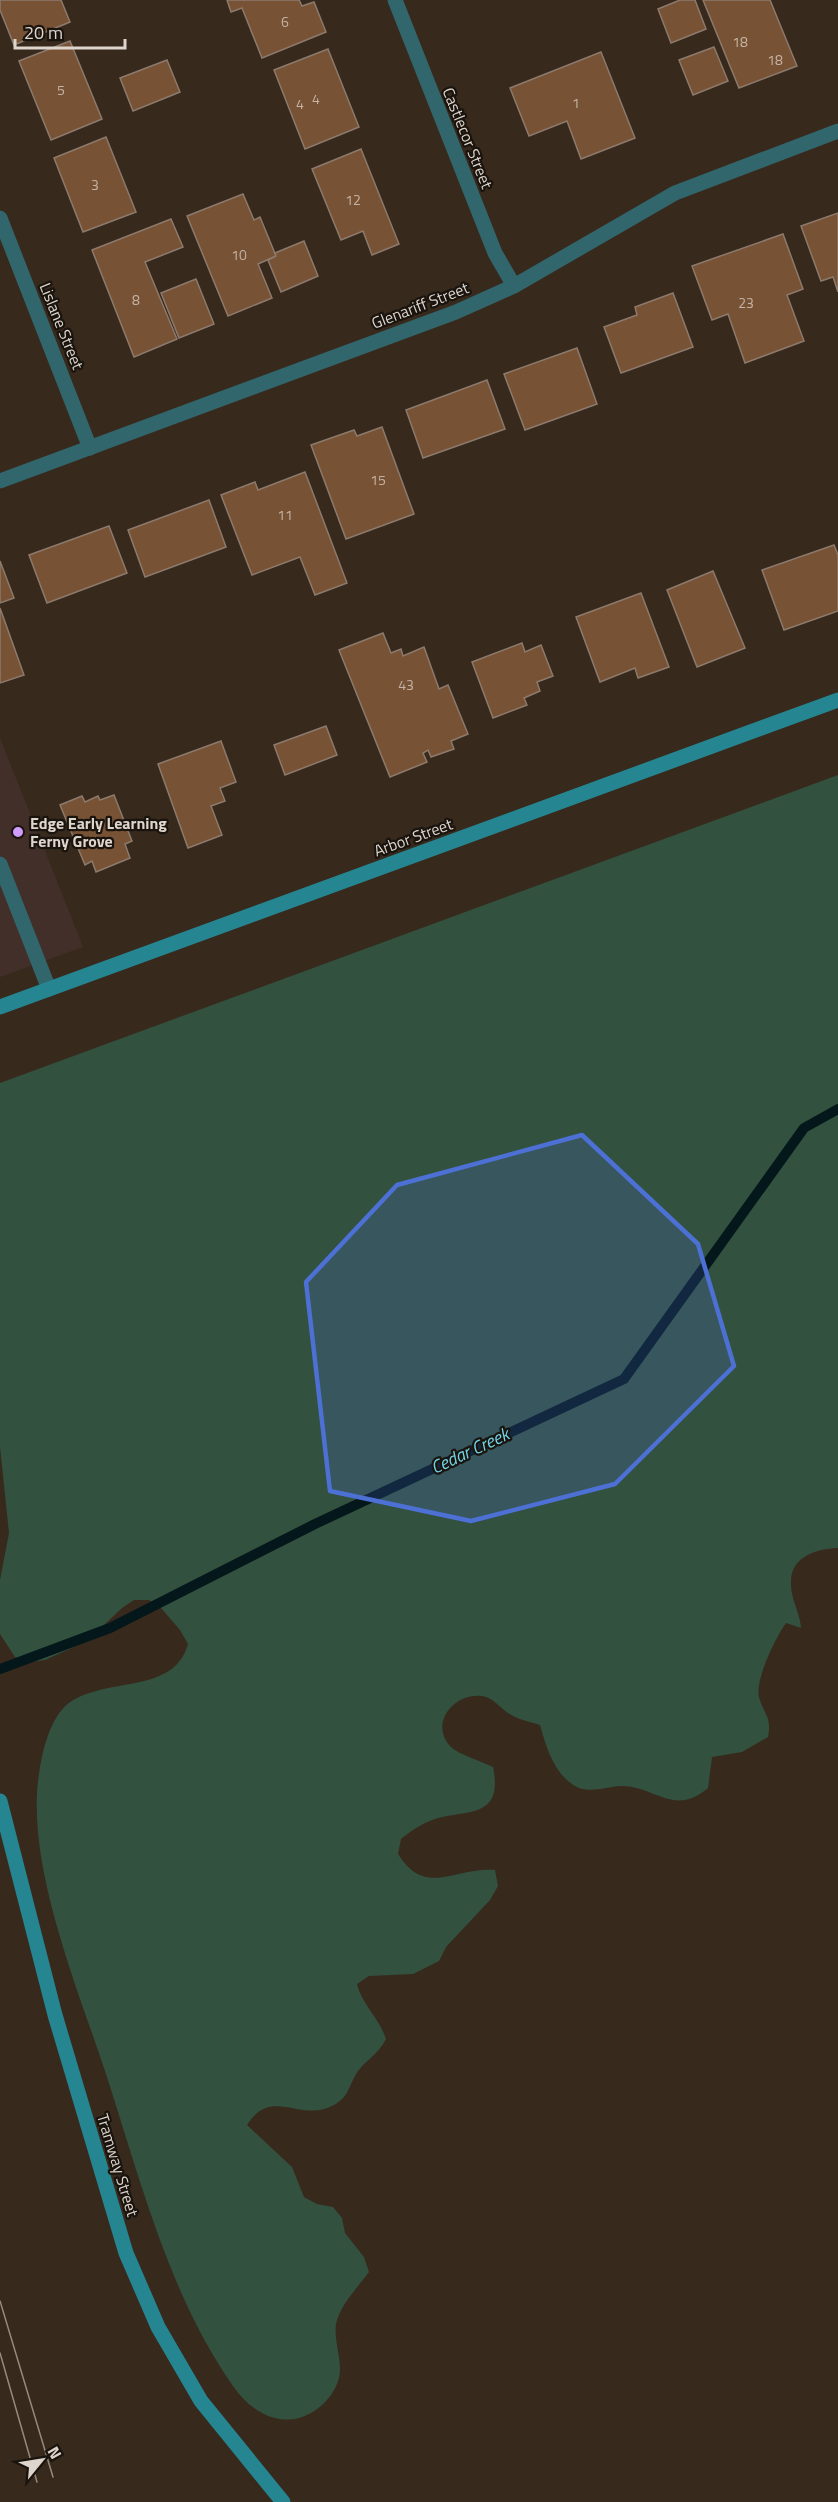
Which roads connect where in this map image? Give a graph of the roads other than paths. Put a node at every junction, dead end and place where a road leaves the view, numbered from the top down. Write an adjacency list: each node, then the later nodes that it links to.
1 (395, 0): 4 (street, Castlecor Street)
2 (838, 131): 4 (street, Glenariff Street)
3 (0, 218): 5 (street, Lislane Street)
4 (514, 286): 5 (street, Glenariff Street)
5 (90, 448): 6 (street, Glenariff Street)
6 (0, 481)
7 (838, 700): 9 (street, Arbor Street)
8 (0, 864): 9 (street)
9 (50, 989): 10 (street, Arbor Street)
10 (0, 1007)
11 (1, 1804): 12 (street, Tramway Street)
12 (283, 2502)

